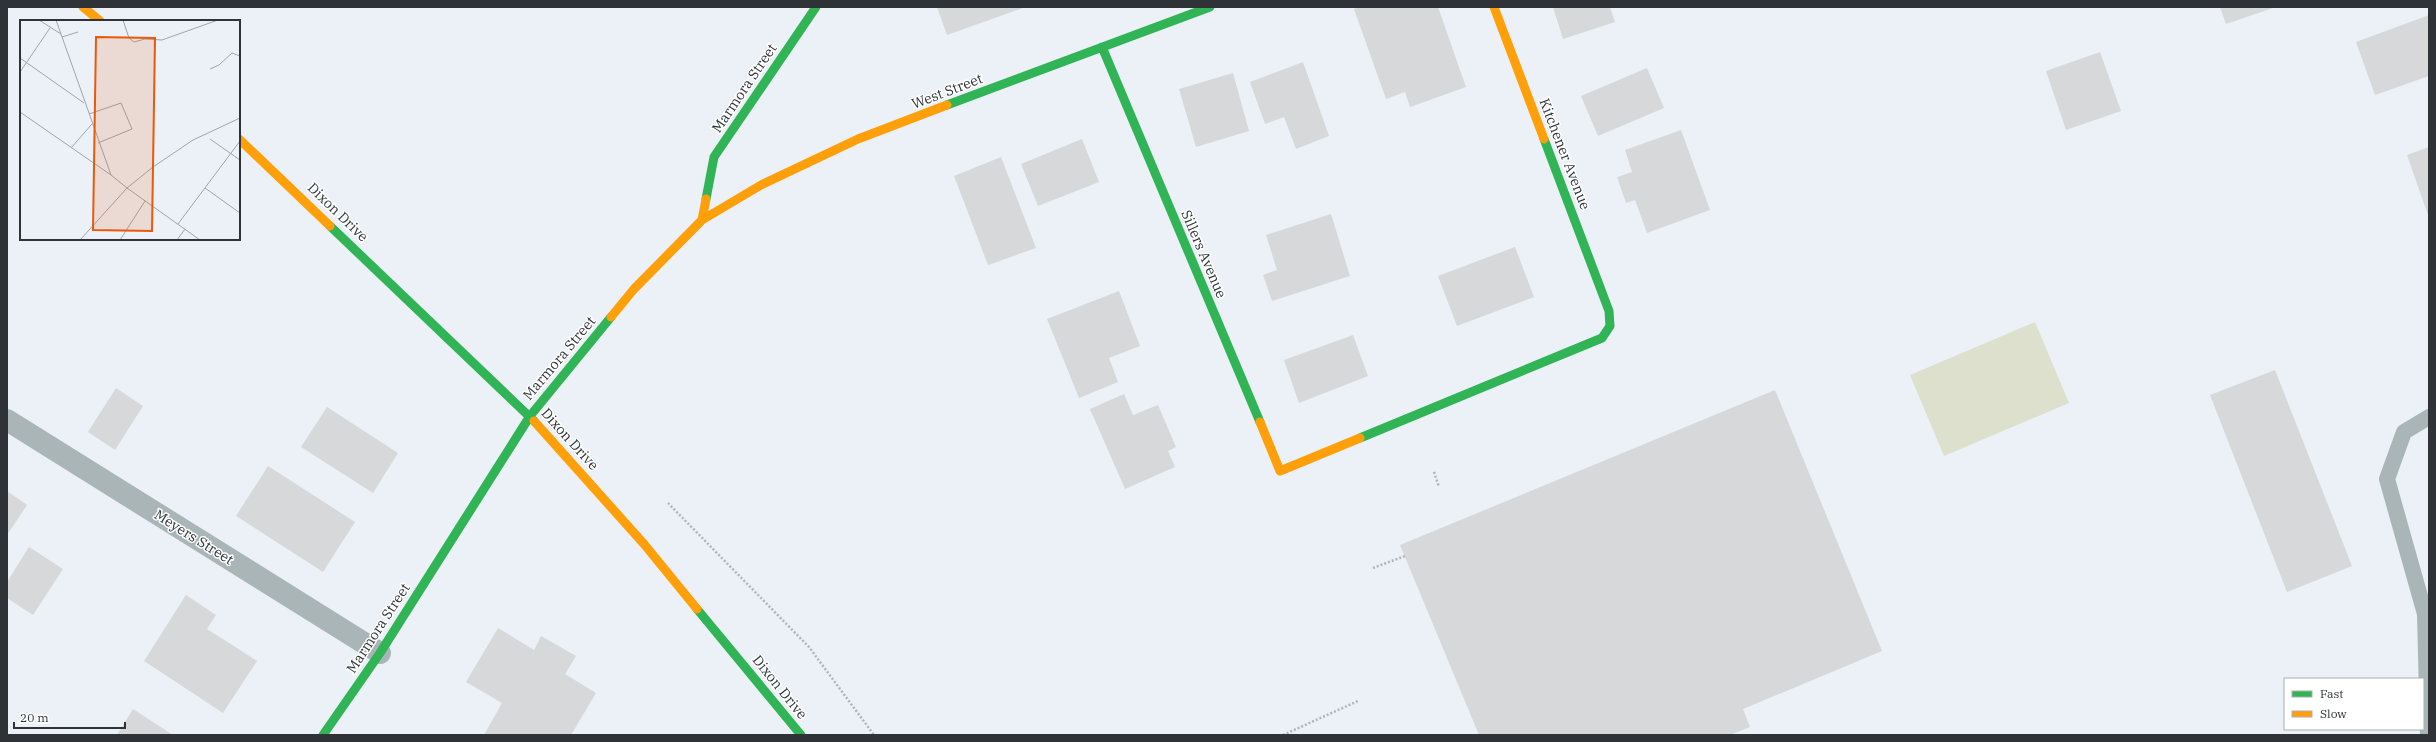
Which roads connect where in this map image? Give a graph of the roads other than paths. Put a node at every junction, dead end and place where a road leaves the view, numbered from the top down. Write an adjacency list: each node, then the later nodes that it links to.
1 (83, 7): 5 (street)
2 (816, 7): 8 (street, Marmora Street)
3 (1210, 7): 6 (street, West Street)
4 (1494, 7): 12 (street, Kitchener Avenue)
5 (99, 20)
6 (1102, 47): 8 (street, West Street); 12 (street, Sillers Avenue)
7 (240, 140): 9 (street, Dixon Drive)
8 (702, 220): 9 (street, Marmora Street)
9 (530, 416): 13 (street, Marmora Street); 15 (street, Dixon Drive)
10 (2429, 417): 16 (lane)
11 (7, 420): 13 (street, Meyers Street)
12 (1280, 471)
13 (380, 653): 14 (street, Marmora Street)
14 (323, 735)
15 (801, 735)
16 (2428, 735)

